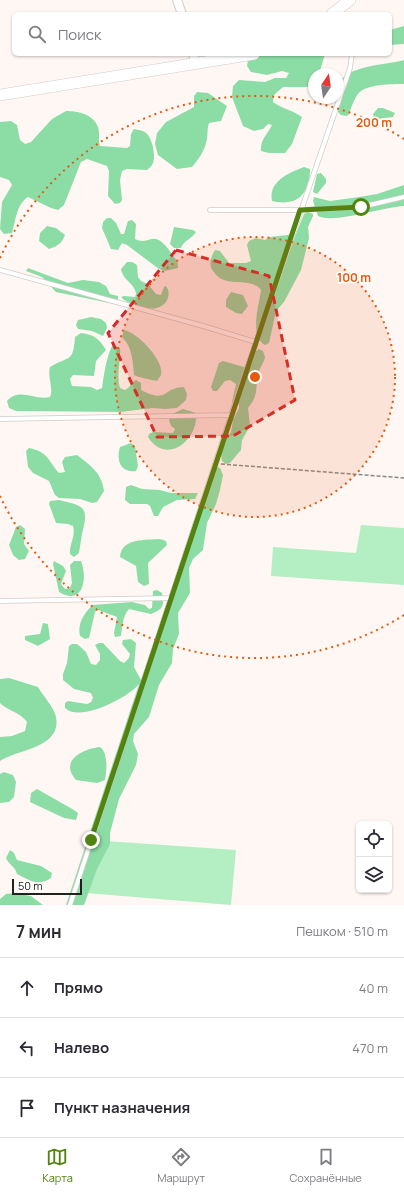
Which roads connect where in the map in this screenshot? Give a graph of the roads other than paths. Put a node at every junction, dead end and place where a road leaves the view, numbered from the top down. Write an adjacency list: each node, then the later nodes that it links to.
1 (177, 0): 3 (street)
2 (350, 0): 4 (main road)
3 (181, 12)
4 (335, 12)
5 (230, 56): 7 (main road)
6 (352, 56): 11 (lane)
7 (195, 59): 8 (main road)
8 (0, 95)
9 (404, 197): 11 (lane)
10 (210, 210): 11 (lane)
11 (300, 210): 13 (lane)
12 (0, 270): 13 (lane)
13 (256, 342): 14 (lane)
14 (232, 415): 15 (lane); 16 (lane)
15 (0, 419)
16 (171, 598): 17 (lane); 18 (lane)
17 (0, 601)
18 (70, 905)

